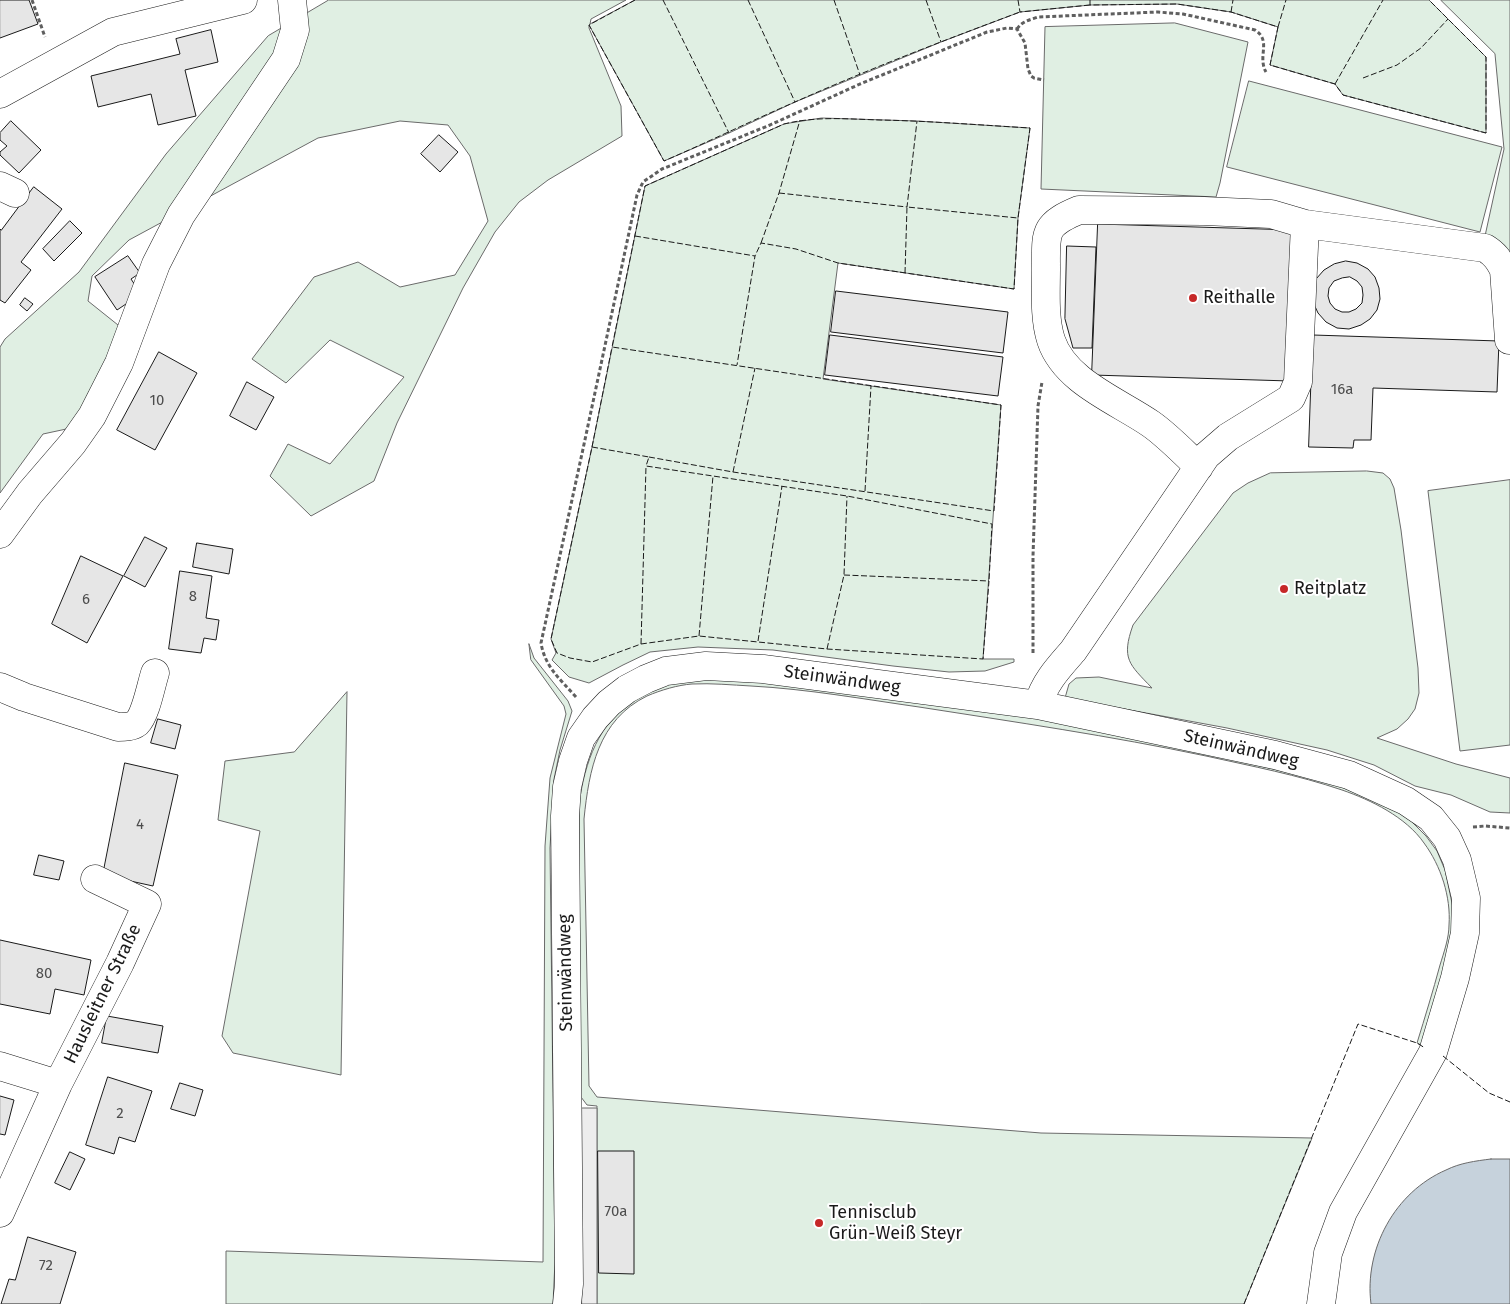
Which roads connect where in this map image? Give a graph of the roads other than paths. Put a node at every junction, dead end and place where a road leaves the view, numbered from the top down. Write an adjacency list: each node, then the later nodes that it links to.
1 (243, 0): 3 (street)
2 (292, 0): 8 (street)
3 (198, 5): 4 (street)
4 (0, 94)
5 (1305, 224): 6 (street); 7 (street); 7 (street)
6 (1510, 340)
7 (1199, 467): 11 (street)
8 (0, 534)
9 (155, 673): 10 (street)
10 (0, 687)
11 (1039, 699): 16 (street, Steinwändweg); 17 (street, Steinwändweg)
12 (95, 879): 14 (street, Hausleitner Straße)
13 (0, 1066): 14 (street)
14 (58, 1084): 15 (street)
15 (0, 1213)
16 (567, 1304)
17 (1321, 1304)

